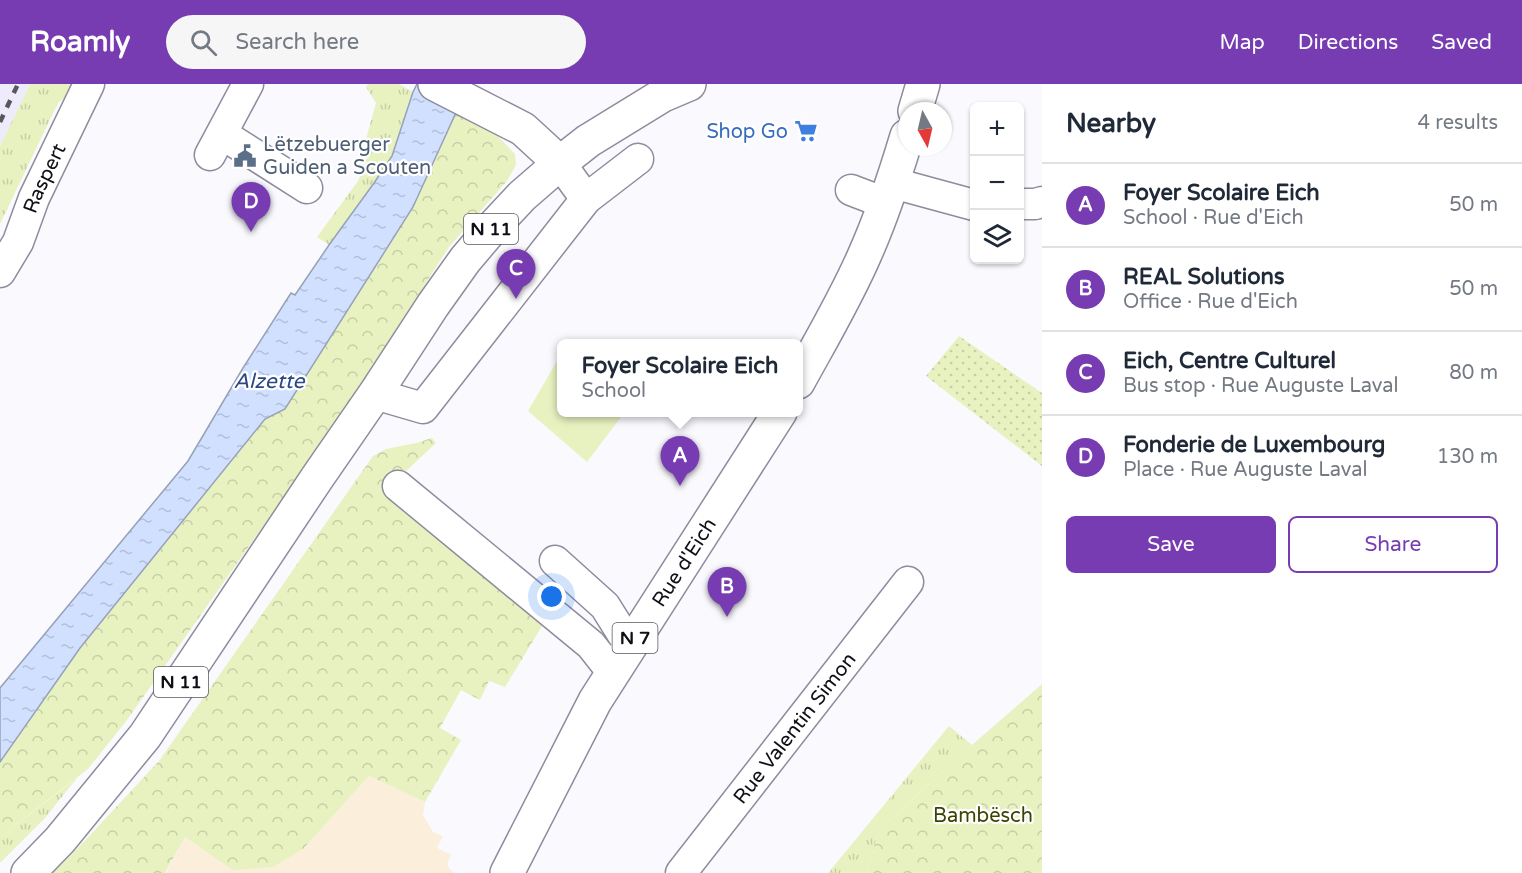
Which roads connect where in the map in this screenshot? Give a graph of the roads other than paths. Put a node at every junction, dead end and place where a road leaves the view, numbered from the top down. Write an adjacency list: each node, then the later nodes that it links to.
1 (89, 84): 17 (street, Raspert)
2 (248, 84): 10 (street)
3 (435, 84): 9 (main road)
4 (689, 84): 9 (main road, N 11)
5 (923, 84): 6 (main road)
6 (918, 102)
7 (901, 156): 12 (main road)
8 (638, 159): 13 (street)
9 (560, 163): 13 (street); 19 (main road, N 11)
10 (307, 188)
11 (851, 190): 12 (street)
12 (889, 193): 15 (street); 18 (main road)
13 (586, 199): 19 (street)
14 (1042, 202): 16 (street)
15 (970, 204)
16 (1024, 204)
17 (0, 272)
18 (803, 373)
19 (375, 394): 25 (main road, N 11)
20 (777, 417): 24 (main road, Rue d'Eich / N 7)
21 (398, 486): 24 (street)
22 (555, 561): 24 (street)
23 (908, 582): 27 (street, Rue Valentin Simon)
24 (621, 659): 26 (main road, Rue d'Eich / N 7)
25 (28, 873)
26 (507, 873)
27 (681, 873)

